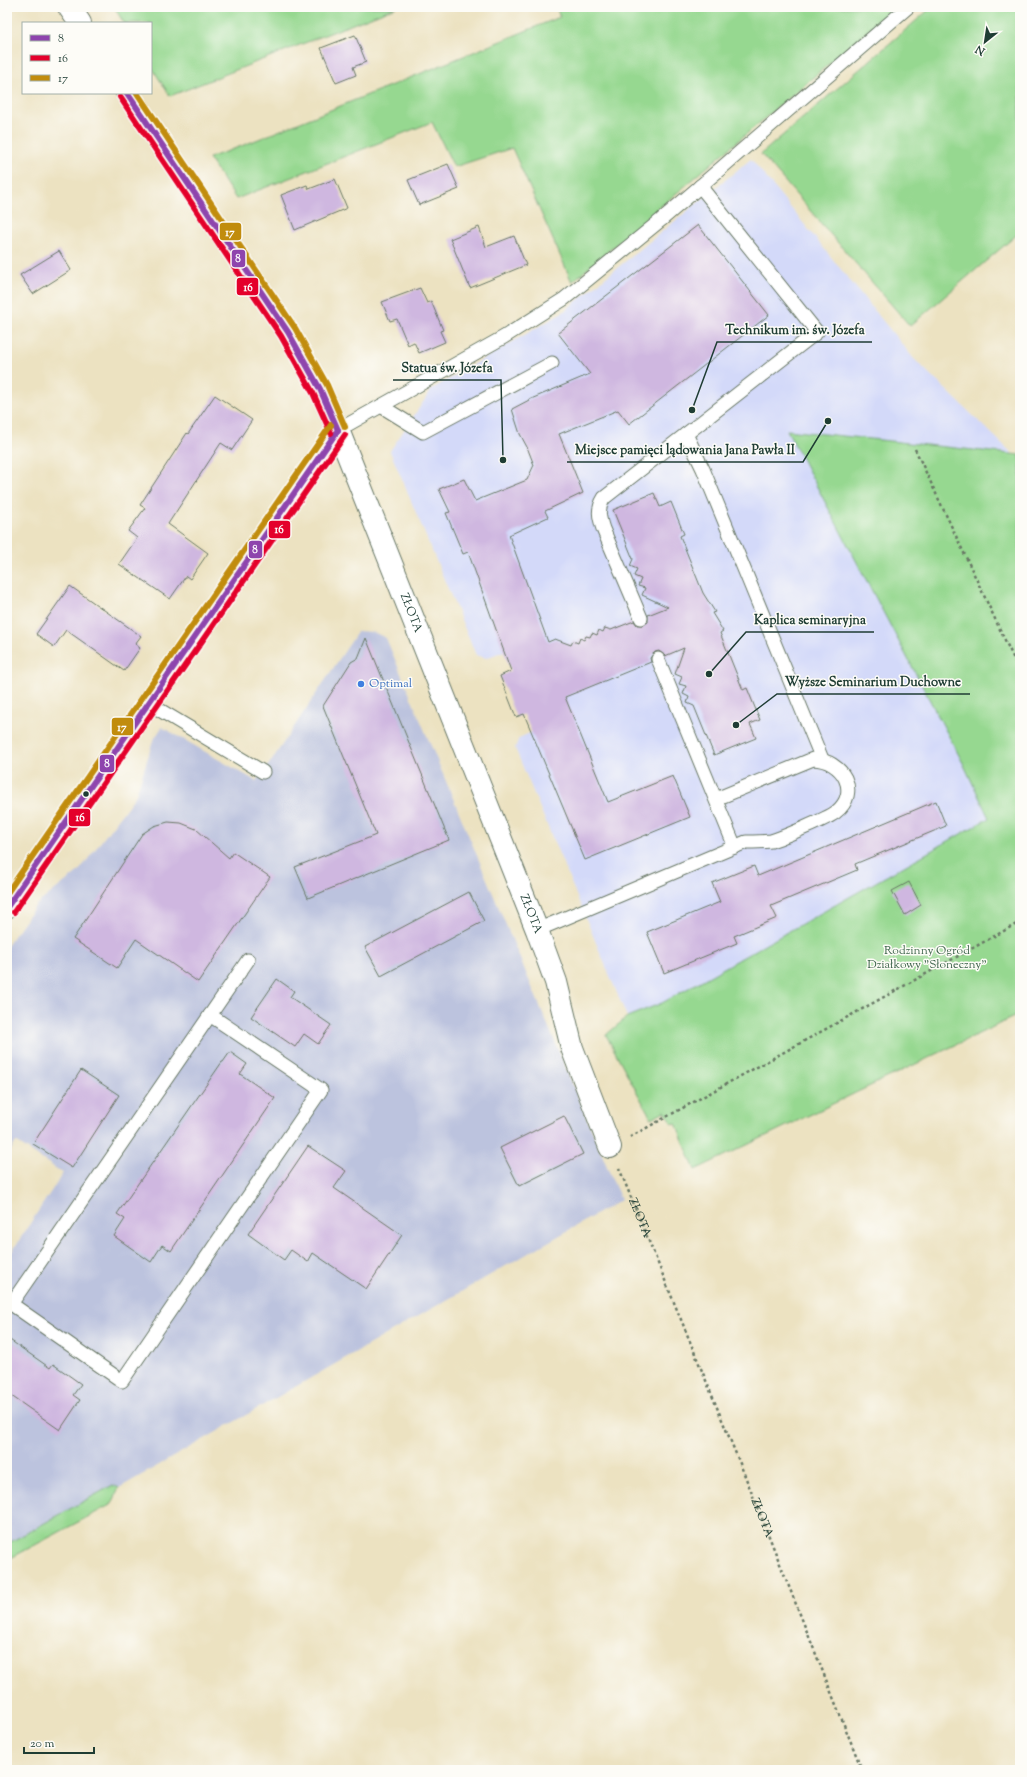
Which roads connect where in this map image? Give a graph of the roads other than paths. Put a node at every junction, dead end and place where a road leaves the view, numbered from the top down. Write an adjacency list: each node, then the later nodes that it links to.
1 (69, 7): 3 (street)
2 (908, 7): 5 (lane)
3 (79, 22)
4 (128, 94): 8 (street, ZŁOTA)
5 (700, 186): 7 (lane); 9 (lane)
6 (552, 363): 7 (lane)
7 (381, 406): 8 (lane)
8 (338, 430): 12 (street); 18 (street, ZŁOTA)
9 (686, 434): 10 (lane); 13 (lane)
10 (641, 618)
11 (658, 659): 15 (lane)
12 (148, 703): 14 (lane); 17 (street)
13 (822, 759): 15 (lane); 16 (lane)
14 (263, 772)
15 (716, 799): 16 (lane)
16 (735, 847): 18 (lane)
17 (7, 907)
18 (537, 930): 21 (street, ZŁOTA)
19 (248, 960): 20 (lane)
20 (210, 1015): 22 (lane); 22 (lane)
21 (610, 1147)
22 (9, 1303)

